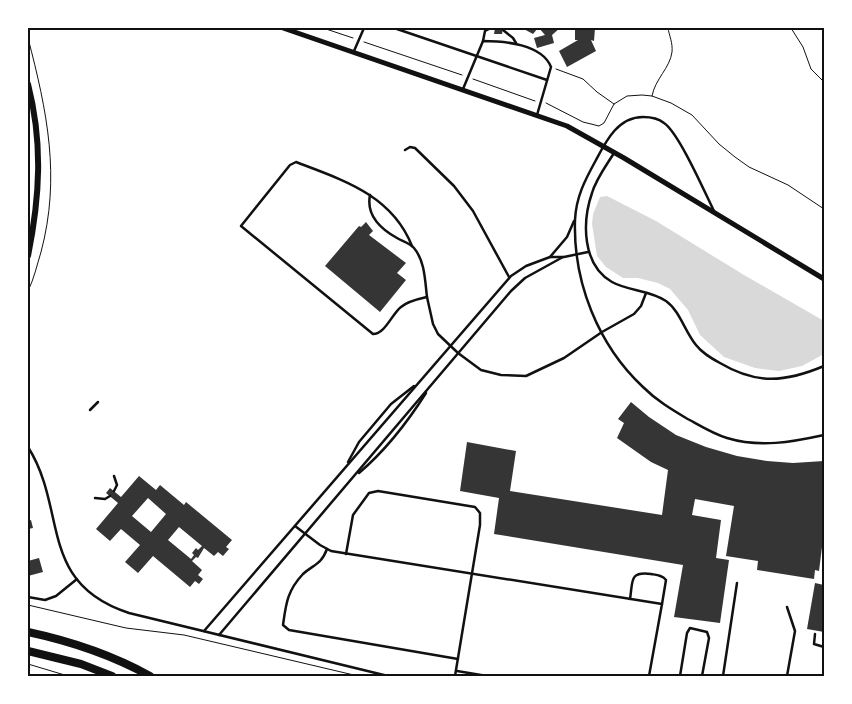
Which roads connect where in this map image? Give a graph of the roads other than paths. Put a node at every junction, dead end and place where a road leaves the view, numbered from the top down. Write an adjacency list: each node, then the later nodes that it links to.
1 (283, 28): 8 (street)
2 (364, 28): 8 (lane)
3 (394, 28): 9 (lane)
4 (492, 28): 6 (lane)
5 (503, 30): 7 (lane)
6 (483, 41): 7 (lane); 9 (lane)
7 (516, 43): 10 (lane)
8 (354, 51): 12 (street)
9 (476, 56): 10 (lane); 12 (lane)
10 (547, 80): 13 (lane)
11 (28, 84): 23 (street)
12 (463, 89): 13 (street)
13 (538, 115): 14 (street)
14 (603, 146): 16 (street); 18 (lane); 19 (lane)
15 (405, 150): 26 (lane)
16 (614, 152): 18 (street); 21 (lane)
17 (370, 195): 20 (lane); 20 (lane); 29 (lane)
18 (716, 214): 27 (street)
19 (575, 220): 22 (lane); 24 (lane)
20 (412, 246): 29 (lane)
21 (588, 252): 22 (lane); 28 (lane)
22 (577, 254): 25 (lane); 30 (lane)
23 (28, 256)
24 (550, 257): 25 (lane); 26 (lane)
25 (564, 257): 32 (lane)
26 (510, 277): 31 (lane)
27 (824, 279)
28 (646, 293): 30 (lane); 33 (lane)
29 (427, 297): 31 (lane)
30 (602, 332): 32 (lane); 38 (lane)
31 (450, 346): 32 (lane); 34 (lane)
32 (458, 353): 35 (lane)
33 (824, 366)
34 (422, 378): 42 (lane); 42 (lane)
35 (433, 383): 44 (lane); 44 (lane)
36 (98, 402): 37 (lane)
37 (90, 410)
38 (824, 435)
39 (28, 447): 40 (lane)
40 (31, 453): 41 (lane); 53 (lane)
41 (28, 455)
42 (344, 469): 48 (lane)
43 (114, 476): 45 (lane)
44 (352, 478): 49 (lane)
45 (114, 491)
46 (110, 496): 47 (lane)
47 (94, 498)
48 (295, 526): 49 (lane); 59 (lane)
49 (305, 534): 50 (lane); 61 (lane)
50 (326, 549): 51 (lane); 65 (lane)
51 (346, 554): 52 (lane); 52 (lane)
52 (473, 574): 56 (lane); 65 (lane)
53 (77, 579): 55 (lane); 59 (lane)
54 (737, 583): 75 (lane)
55 (28, 597)
56 (630, 599): 57 (lane); 57 (lane)
57 (662, 604): 72 (lane)
58 (787, 607): 76 (lane)
59 (204, 631): 61 (lane)
60 (28, 632): 68 (highway)
61 (219, 634): 69 (lane)
62 (815, 634): 63 (lane)
63 (824, 647)
64 (28, 651): 67 (highway)
65 (458, 659): 66 (lane)
66 (456, 671): 70 (lane); 71 (lane)
67 (112, 676)
68 (150, 676)
69 (388, 676)
70 (455, 676)
71 (487, 676)
72 (650, 676)
73 (680, 676): 74 (lane)
74 (702, 676)
75 (722, 676)
76 (787, 676)

